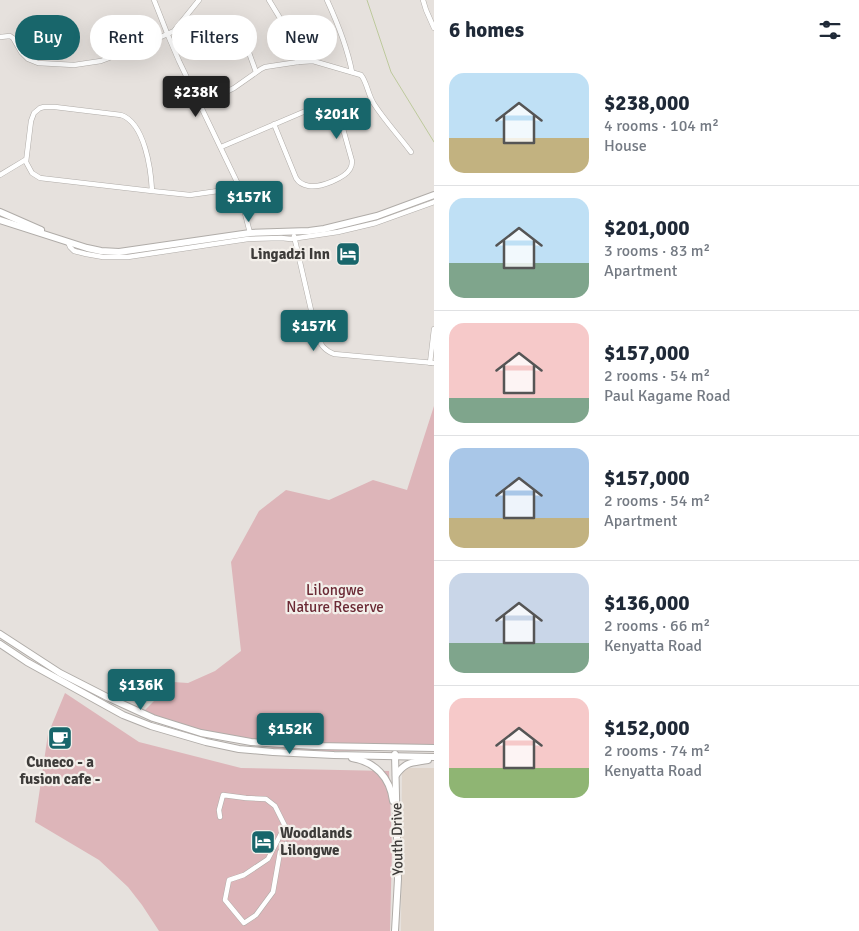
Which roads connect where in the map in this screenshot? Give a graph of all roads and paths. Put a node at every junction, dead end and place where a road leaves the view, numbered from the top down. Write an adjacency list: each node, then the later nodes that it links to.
1 (154, 0): 7 (street)
2 (199, 0): 7 (street)
3 (269, 0): 10 (street)
4 (327, 0): 12 (street)
5 (423, 0): 6 (street)
6 (434, 28)
7 (167, 33): 8 (street); 13 (street)
8 (0, 37)
9 (251, 60): 11 (street)
10 (298, 62): 11 (street); 12 (street)
11 (256, 72): 13 (street)
12 (352, 72): 16 (street)
13 (200, 105): 15 (street)
14 (274, 124): 14 (street); 15 (street)
15 (221, 147): 19 (street)
16 (411, 152)
17 (25, 160): 18 (street); 20 (street); 20 (street)
18 (0, 176)
19 (239, 188): 20 (street); 25 (street)
20 (152, 191)
21 (434, 195): 26 (main road)
22 (434, 202): 26 (street)
23 (0, 212): 27 (main road)
24 (2, 220): 27 (main road)
25 (250, 233): 26 (main road); 28 (main road)
26 (294, 235): 28 (street); 30 (street)
27 (60, 239): 28 (main road)
28 (68, 242)
29 (434, 329): 30 (street)
30 (432, 363)
31 (0, 634): 33 (main road)
32 (0, 644): 35 (main road)
33 (395, 748): 34 (main road); 36 (main road, Youth Drive)
34 (434, 748)
35 (334, 755): 36 (main road); 40 (main road)
36 (396, 757): 37 (main road); 38 (main road, Youth Drive)
37 (434, 758): 38 (main road)
38 (396, 775): 40 (main road, Youth Drive)
39 (220, 817): 41 (street)
40 (397, 819): 42 (main road, Youth Drive)
41 (286, 844)
42 (395, 931)

